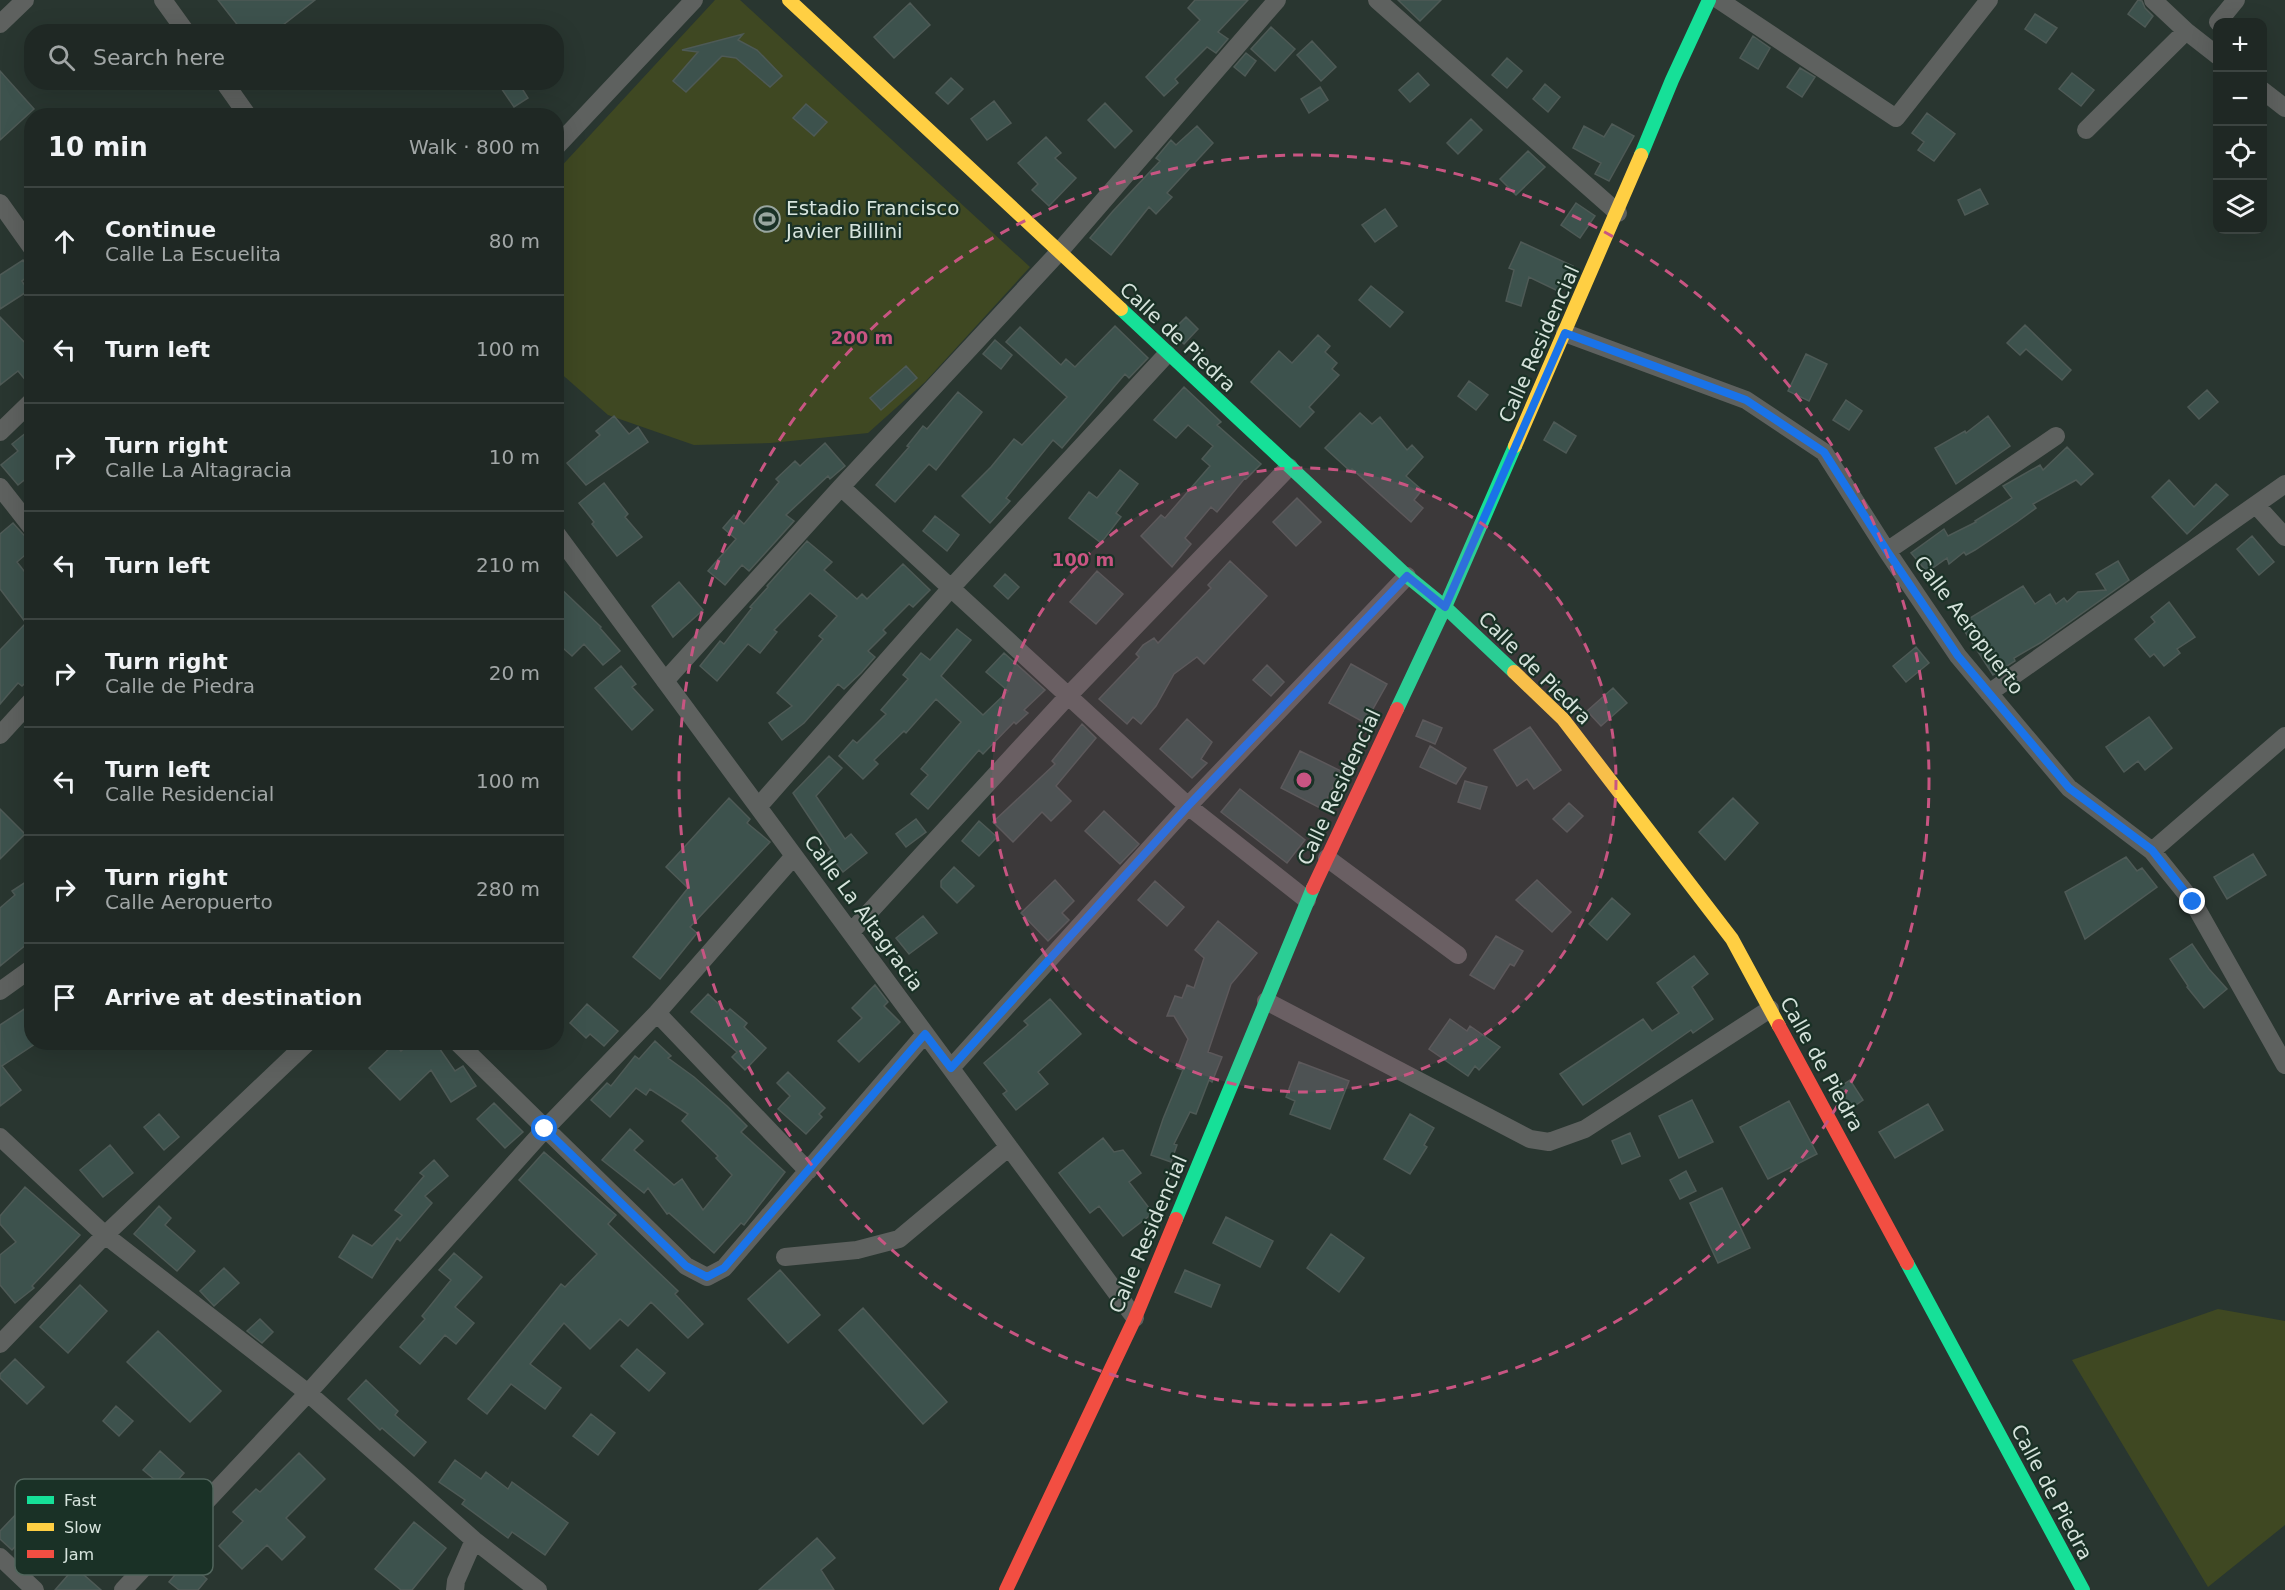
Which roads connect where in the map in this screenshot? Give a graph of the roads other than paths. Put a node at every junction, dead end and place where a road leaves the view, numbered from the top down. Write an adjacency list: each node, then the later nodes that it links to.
1 (25, 0): 13 (street)
2 (163, 0): 14 (street)
3 (694, 0): 24 (street)
4 (789, 0): 28 (street, Calle de Piedra)
5 (1277, 0): 28 (street)
6 (1377, 0): 26 (street)
7 (1709, 0): 26 (street, Calle Residencial)
8 (1719, 0): 9 (street)
9 (1989, 0)
10 (2153, 0): 16 (street)
11 (2236, 0): 12 (street)
12 (2222, 18)
13 (0, 24)
14 (180, 24)
15 (2213, 29): 17 (street)
16 (2187, 31): 17 (street); 23 (street)
17 (2201, 43): 18 (street)
18 (2213, 53)
19 (230, 90): 21 (street)
20 (2267, 94): 22 (street)
21 (242, 108)
22 (2285, 108)
23 (2086, 130)
24 (564, 138)
25 (0, 203): 27 (street)
26 (1618, 213): 29 (street, Calle Residencial)
27 (24, 237)
28 (1059, 252): 30 (street, Calle de Piedra); 37 (street)
29 (1565, 333): 42 (street, Calle Aeropuerto); 45 (street, Calle Residencial)
30 (1167, 354): 34 (street, Calle de Piedra); 44 (street)
31 (24, 409): 32 (street)
32 (0, 432)
33 (2056, 436): 42 (street)
34 (1290, 467): 43 (street, Calle de Piedra); 48 (street)
35 (2285, 484): 38 (street)
36 (0, 487): 39 (street)
37 (841, 487): 44 (street); 46 (street)
38 (2256, 505): 40 (street); 47 (street)
39 (24, 518)
40 (2285, 537)
41 (564, 544): 46 (street, Calle La Altagracia)
42 (1887, 551): 47 (street, Calle Aeropuerto)
43 (1407, 576): 45 (street, Calle de Piedra); 52 (street)
44 (951, 588): 48 (street); 53 (street)
45 (1445, 607): 56 (street, Calle Residencial); 63 (street, Calle de Piedra)
46 (665, 681): 53 (street, Calle La Altagracia)
47 (1989, 693): 54 (street, Calle Aeropuerto)
48 (1068, 696): 52 (street); 58 (street)
49 (24, 709): 50 (street)
50 (0, 735)
51 (2285, 736): 54 (street)
52 (1188, 806): 57 (street); 69 (street)
53 (758, 807): 55 (street, Calle La Altagracia)
54 (2152, 850): 68 (street, Calle Aeropuerto)
55 (794, 856): 58 (street, Calle La Altagracia); 64 (street)
56 (1327, 858): 57 (street, Calle Residencial); 59 (street)
57 (1307, 900): 62 (street, Calle Residencial)
58 (851, 932): 65 (street, Calle La Altagracia)
59 (1458, 955)
60 (24, 974): 61 (street)
61 (0, 991)
62 (1266, 1000): 63 (street); 76 (street, Calle Residencial)
63 (1770, 1009): 90 (street, Calle de Piedra)
64 (657, 1013): 70 (street); 73 (street)
65 (925, 1034): 69 (street, Calle La Altagracia); 73 (street)
66 (300, 1050): 74 (street)
67 (465, 1050): 70 (street)
68 (2285, 1065)
69 (951, 1068): 72 (street, Calle La Altagracia)
70 (545, 1129): 73 (street); 78 (street)
71 (0, 1137): 74 (street)
72 (1009, 1147): 75 (street); 76 (street, Calle La Altagracia)
73 (808, 1171)
74 (105, 1235): 77 (street); 78 (street)
75 (785, 1257)
76 (1135, 1318): 89 (street, Calle Residencial)
77 (0, 1344)
78 (308, 1393): 79 (street); 80 (street)
79 (213, 1494)
80 (474, 1540): 87 (street); 88 (street)
81 (0, 1557): 82 (street)
82 (15, 1571)
83 (19, 1575): 85 (street)
84 (137, 1575): 86 (street)
85 (35, 1590)
86 (123, 1590)
87 (455, 1590)
88 (538, 1590)
89 (1006, 1590)
90 (2083, 1590)

